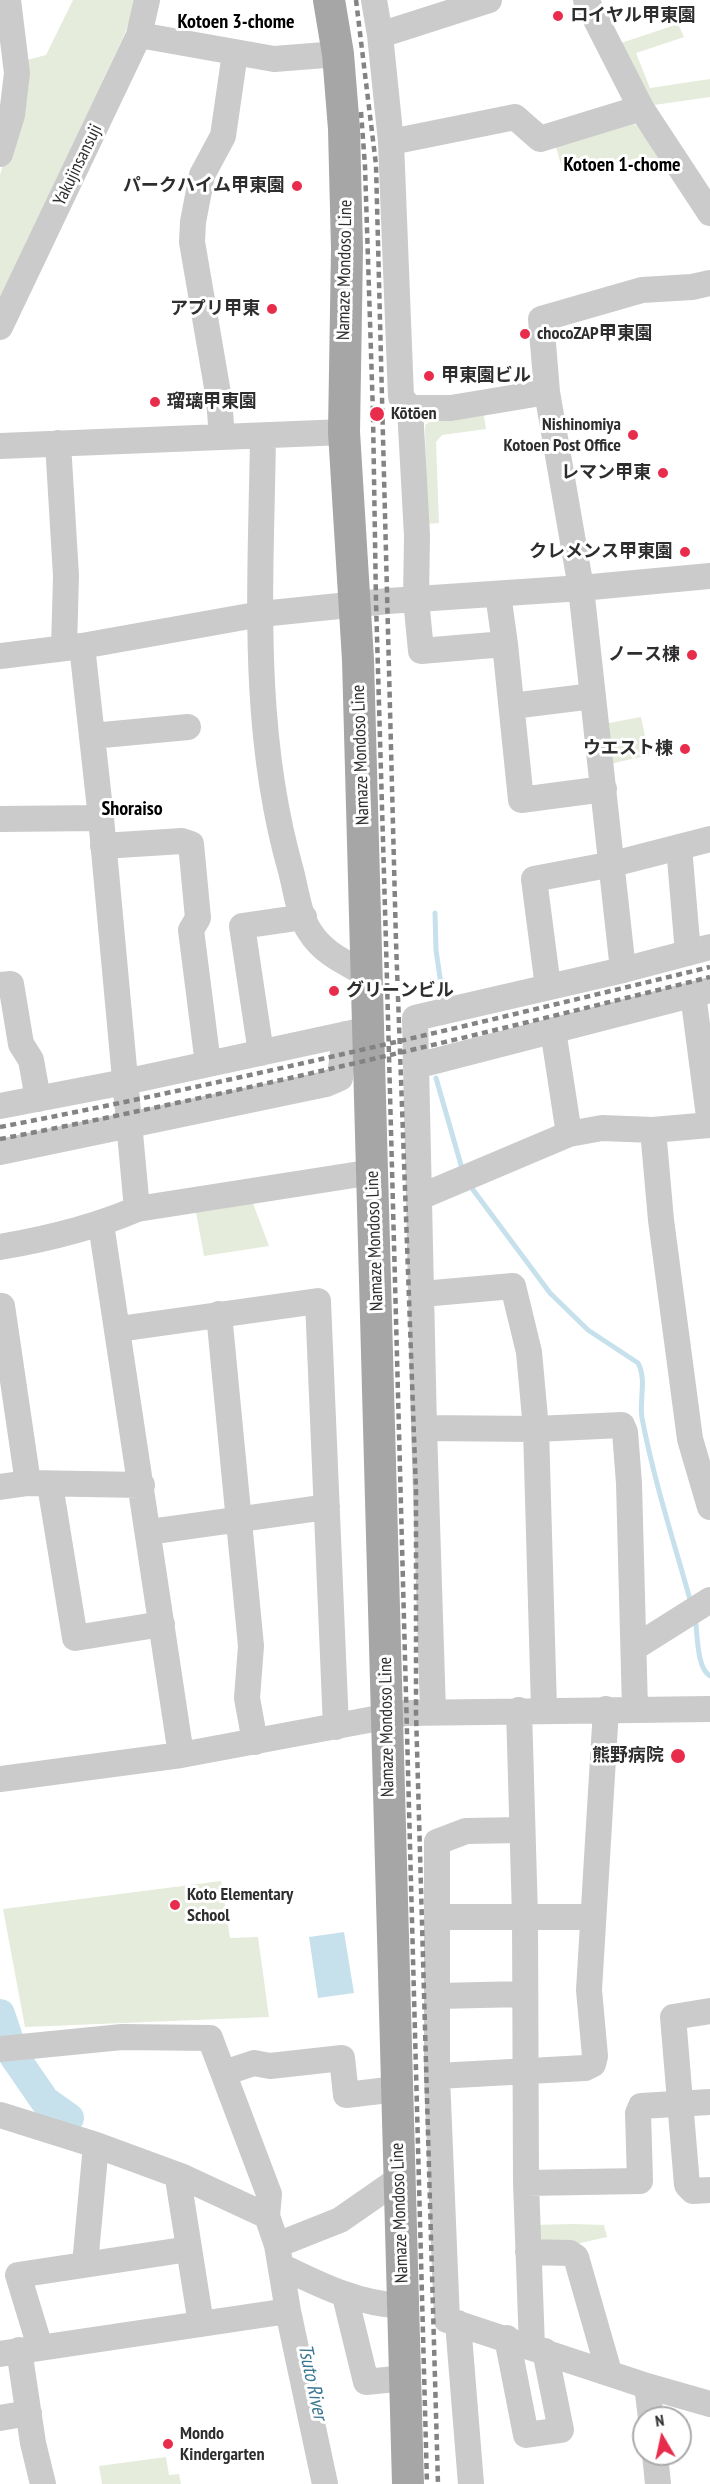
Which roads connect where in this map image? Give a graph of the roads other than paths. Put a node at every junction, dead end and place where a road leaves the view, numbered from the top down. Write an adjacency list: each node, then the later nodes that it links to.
1 (8, 0): 13 (street)
2 (147, 0): 8 (street, Yakujinsansuji)
3 (328, 0): 10 (main road, Namaze Mondoso Line)
4 (374, 0): 7 (street)
5 (489, 0): 7 (street)
6 (586, 0): 11 (street)
7 (380, 34): 12 (street)
8 (139, 35): 9 (street); 16 (street, Yakujinsansuji)
9 (235, 53): 10 (street); 21 (street)
10 (338, 54): 19 (main road, Namaze Mondoso Line)
11 (641, 108): 12 (street); 14 (street)
12 (391, 142): 18 (street)
13 (0, 154)
14 (710, 213)
15 (710, 283): 17 (street)
16 (0, 327)
17 (547, 392): 18 (street); 25 (street)
18 (410, 408): 27 (street)
19 (344, 432): 20 (street); 28 (main road, Namaze Mondoso Line)
20 (262, 436): 21 (street); 29 (street)
21 (222, 437): 22 (street)
22 (58, 443): 23 (street); 31 (street)
23 (0, 446)
24 (710, 576): 25 (street)
25 (581, 588): 26 (street); 33 (street)
26 (498, 594): 27 (street); 30 (street)
27 (416, 599): 28 (street); 30 (street)
28 (354, 604): 29 (street); 47 (main road, Namaze Mondoso Line)
29 (261, 614): 31 (street); 44 (street)
30 (505, 644): 34 (street)
31 (73, 647): 32 (street); 36 (street)
32 (0, 656)
33 (593, 696): 34 (street); 37 (street)
34 (512, 706): 37 (street)
35 (189, 727): 36 (street)
36 (92, 736): 38 (street)
37 (604, 789): 43 (street)
38 (101, 818): 39 (street); 41 (street)
39 (0, 819)
40 (710, 839): 42 (street)
41 (103, 846): 54 (street); 56 (street)
42 (679, 847): 43 (street); 45 (street)
43 (613, 864): 46 (street); 49 (street)
44 (304, 917): 47 (street); 53 (street)
45 (699, 950): 46 (street)
46 (623, 970): 49 (street)
47 (367, 975): 52 (main road, Namaze Mondoso Line)
48 (0, 985): 57 (street)
49 (548, 987): 55 (street)
50 (701, 992): 51 (street); 59 (street)
51 (553, 1030): 55 (street); 62 (street)
52 (358, 1032): 53 (street); 60 (street); 64 (main road, Namaze Mondoso Line)
53 (261, 1053): 54 (street)
54 (208, 1064): 56 (street)
55 (416, 1066): 65 (street)
56 (125, 1082): 57 (street); 60 (street)
57 (38, 1099): 58 (street)
58 (0, 1106)
59 (710, 1124): 61 (street)
60 (129, 1125): 63 (street); 66 (street)
61 (653, 1130): 62 (street); 78 (street)
62 (569, 1134): 65 (street)
63 (0, 1152)
64 (373, 1172): 66 (street); 90 (main road, Namaze Mondoso Line)
65 (420, 1197): 69 (street)
66 (137, 1209): 67 (street)
67 (101, 1224): 68 (street); 72 (street)
68 (0, 1247)
69 (422, 1294): 73 (street); 74 (street)
70 (0, 1306): 75 (street)
71 (219, 1314): 72 (street); 79 (street); 80 (street)
72 (119, 1329): 76 (street)
73 (424, 1428): 74 (street); 89 (street)
74 (536, 1430): 84 (street); 88 (street)
75 (39, 1484): 76 (street); 77 (street); 83 (street)
76 (142, 1485): 81 (street)
77 (0, 1487)
78 (710, 1507)
79 (328, 1512): 80 (street); 91 (street)
80 (238, 1524): 81 (street); 92 (street)
81 (150, 1537): 83 (street)
82 (710, 1600): 84 (street)
83 (162, 1624): 93 (street)
84 (634, 1648): 86 (street)
85 (606, 1709): 86 (street); 88 (street); 98 (street)
86 (635, 1709): 87 (street)
87 (710, 1709)
88 (532, 1710): 89 (street); 95 (street)
89 (433, 1712): 90 (street)
90 (387, 1715): 91 (street); 106 (main road, Namaze Mondoso Line)
91 (336, 1727): 92 (street)
92 (255, 1742): 93 (street)
93 (181, 1755): 94 (street)
94 (0, 1779)
95 (521, 1830): 96 (street); 97 (street)
96 (525, 1916): 97 (street); 98 (street); 99 (street)
97 (438, 1917): 100 (street)
98 (592, 1917): 103 (street)
99 (524, 1994): 100 (street); 103 (street)
100 (438, 1995): 105 (street)
101 (710, 2012): 108 (street)
102 (5, 2048): 104 (street)
103 (525, 2071): 105 (street); 113 (street)
104 (224, 2073): 106 (street); 115 (street)
105 (437, 2076): 123 (street)
106 (397, 2090): 112 (main road, Namaze Mondoso Line)
107 (710, 2102): 108 (street)
108 (681, 2103): 113 (street); 114 (street)
109 (0, 2115): 110 (street)
110 (96, 2145): 111 (street); 119 (street)
111 (183, 2177): 115 (street); 116 (street)
112 (399, 2179): 118 (street); 121 (main road, Namaze Mondoso Line)
113 (526, 2183): 117 (street)
114 (710, 2190)
115 (267, 2216): 118 (street)
116 (189, 2249): 119 (street); 124 (street)
117 (528, 2252): 126 (street); 128 (street)
118 (279, 2256): 120 (street); 122 (street)
119 (85, 2264): 127 (street)
120 (345, 2295): 121 (street); 129 (street)
121 (403, 2306): 129 (main road, Namaze Mondoso Line)
122 (288, 2311): 124 (street); 137 (street)
123 (458, 2323): 125 (street); 139 (street)
124 (201, 2324): 127 (street)
125 (507, 2338): 126 (street); 126 (street)
126 (539, 2349): 128 (street)
127 (12, 2351): 133 (street)
128 (609, 2372): 130 (street)
129 (405, 2378): 138 (main road, Namaze Mondoso Line)
130 (647, 2386): 131 (street); 132 (street)
131 (710, 2404)
132 (650, 2406)
133 (29, 2413): 134 (street); 136 (street)
134 (0, 2418)
135 (656, 2466): 140 (street)
136 (43, 2484)
137 (325, 2484)
138 (408, 2484)
139 (471, 2484)
140 (658, 2484)

